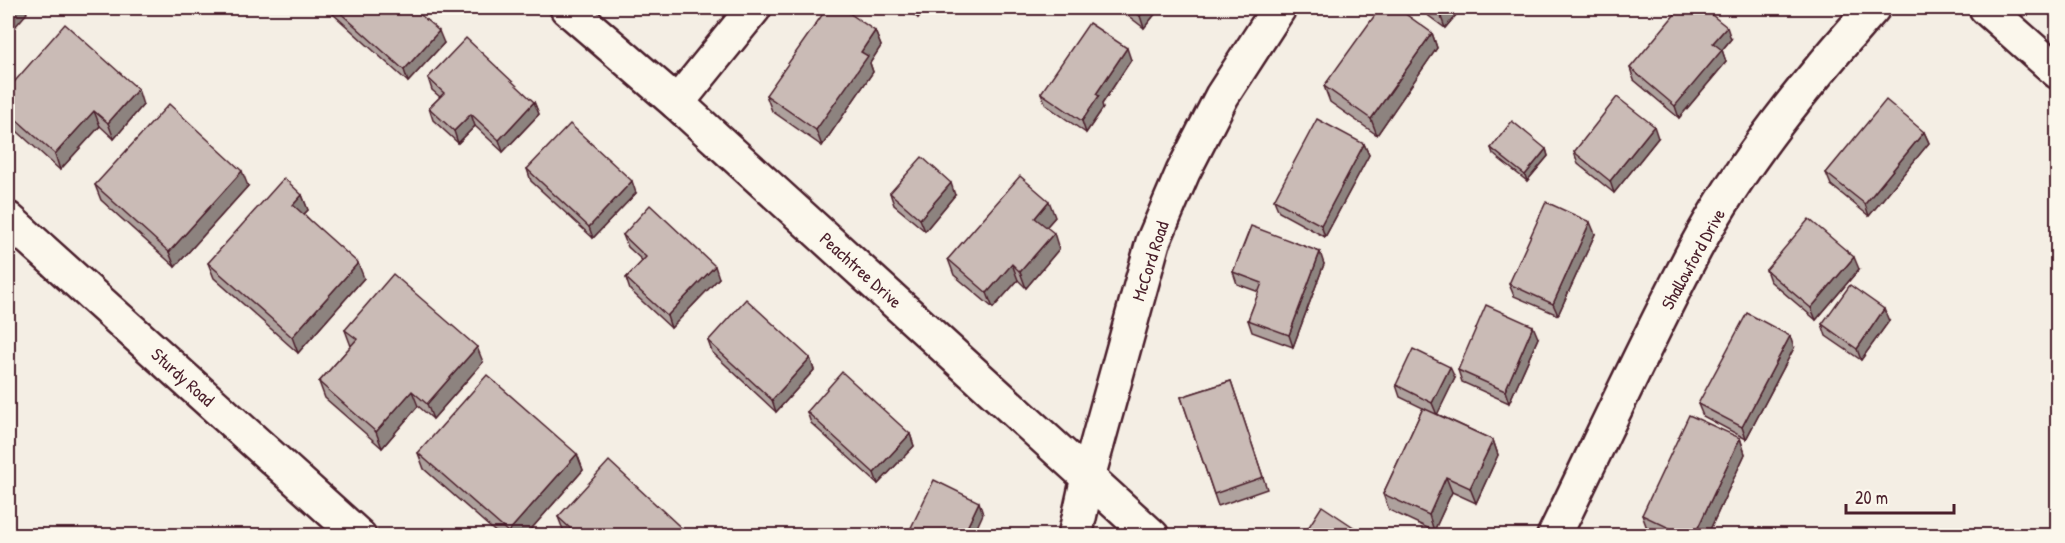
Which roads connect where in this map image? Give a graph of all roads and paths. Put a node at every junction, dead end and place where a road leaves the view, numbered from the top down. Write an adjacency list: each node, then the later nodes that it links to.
1 (567, 8): 7 (street, Peachtree Drive)
2 (754, 8): 7 (street)
3 (1279, 8): 9 (street, McCord Road)
4 (1873, 8): 13 (street, Shallowford Drive)
5 (1986, 8): 6 (street)
6 (2058, 72)
7 (677, 103): 9 (street, Peachtree Drive)
8 (8, 219): 10 (street, Sturdy Road)
9 (1088, 477): 11 (street, McCord Road); 12 (street, Peachtree Drive)
10 (359, 536)
11 (1075, 536)
12 (1152, 536)
13 (1554, 536)

